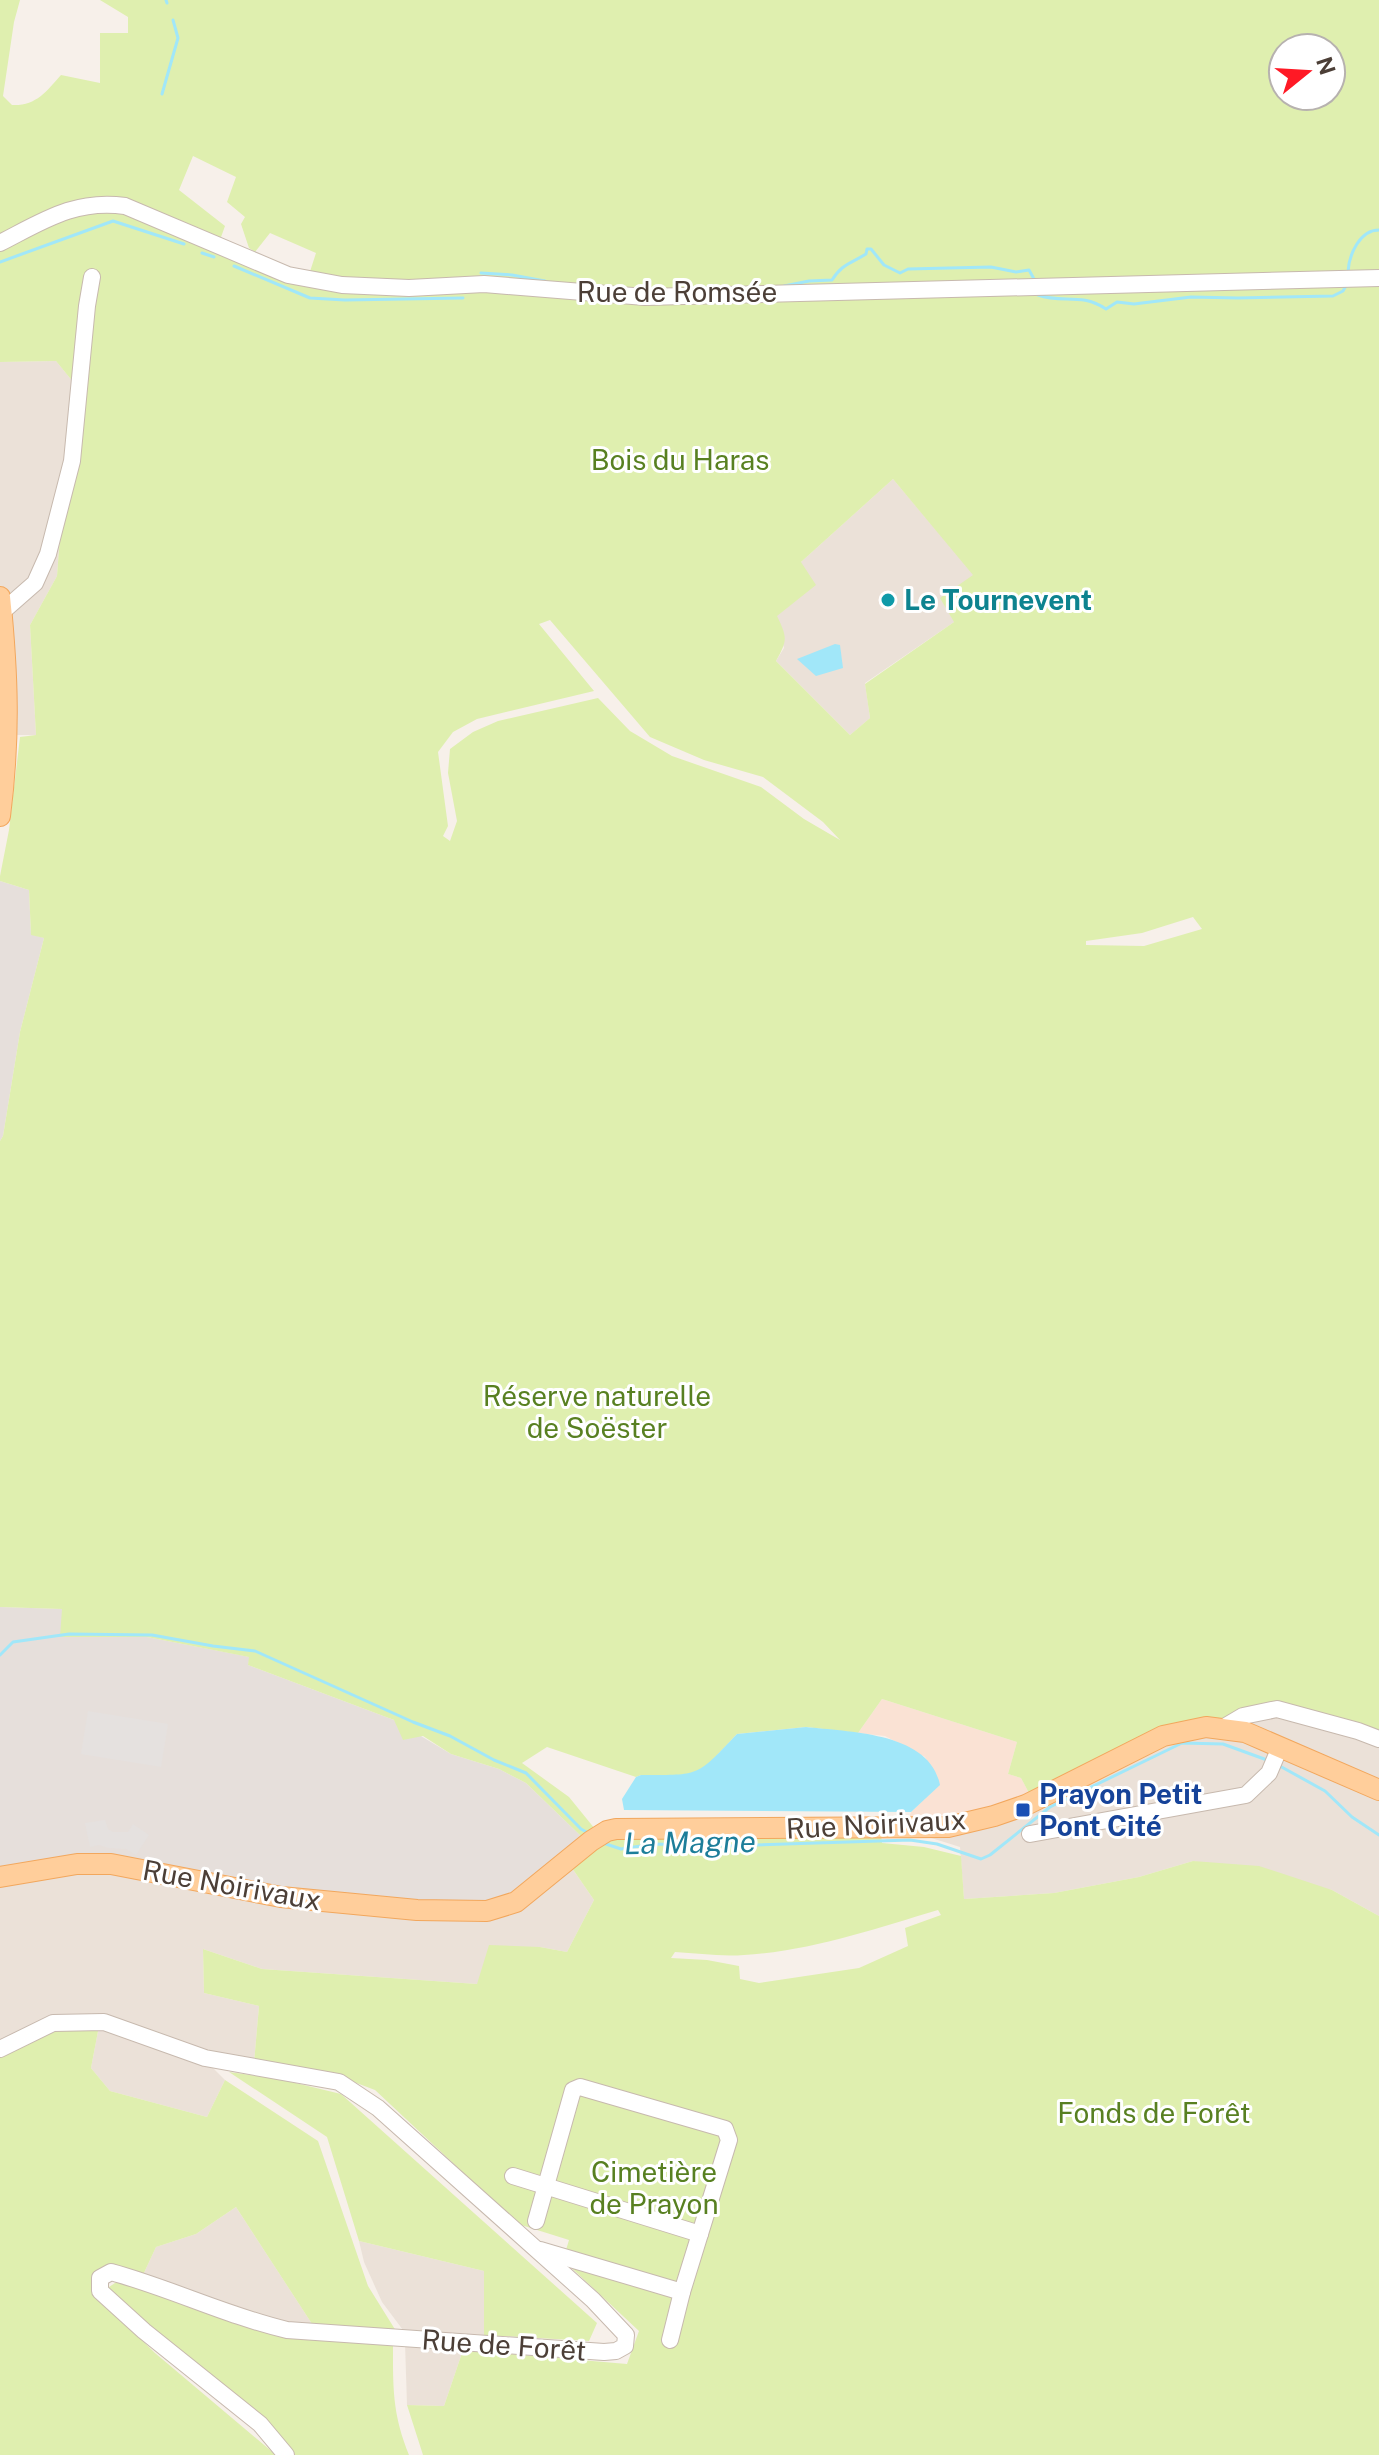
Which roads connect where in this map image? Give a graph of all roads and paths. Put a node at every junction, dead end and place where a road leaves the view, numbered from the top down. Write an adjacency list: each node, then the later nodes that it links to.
1 (0, 243): 3 (street, Rue de Romsée)
2 (92, 277): 4 (street)
3 (1379, 278)
4 (1, 604): 5 (main road)
5 (0, 816)
6 (1221, 1729): 7 (street); 8 (main road, Rue Noirivaux); 11 (main road, Rue Noirivaux)
7 (1379, 1739)
8 (1275, 1759): 9 (main road, Rue Noirivaux); 10 (street)
9 (1379, 1790)
10 (1030, 1834)
11 (0, 1877)
12 (0, 2049): 17 (street, Rue de Forêt)
13 (513, 2176): 14 (street)
14 (546, 2186): 15 (street); 16 (street); 16 (street)
15 (536, 2221)
16 (700, 2234): 18 (street)
17 (535, 2248): 18 (street); 20 (street, Rue de Forêt)
18 (682, 2292): 19 (street)
19 (670, 2340)
20 (286, 2455)

